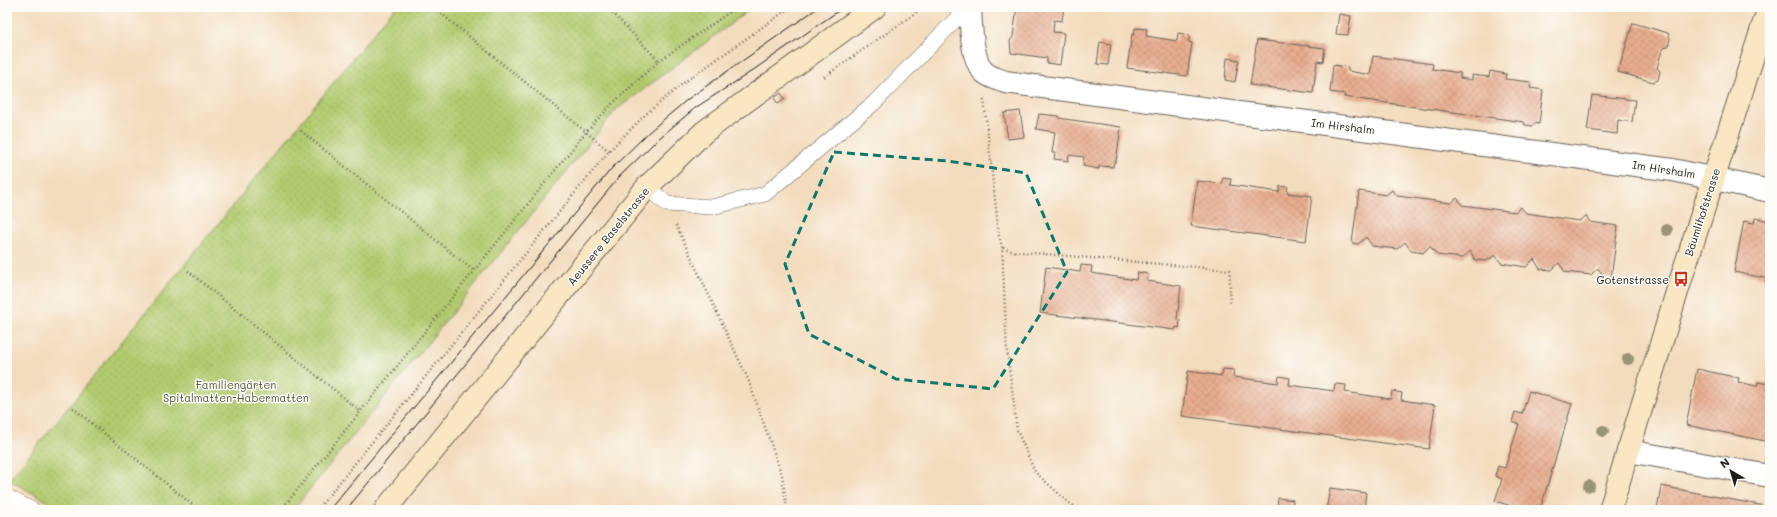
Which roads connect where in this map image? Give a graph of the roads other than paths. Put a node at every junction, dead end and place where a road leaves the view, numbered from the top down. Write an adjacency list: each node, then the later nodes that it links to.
1 (875, 7): 5 (main road, Aeussere Baselstrasse)
2 (969, 7): 4 (street, Im Hirshalm); 5 (lane)
3 (1769, 7): 4 (main road, Bäumlihofstrasse)
4 (1713, 178): 6 (street, Im Hirshalm); 7 (main road, Bäumlihofstrasse)
5 (647, 187): 11 (main road, Aeussere Baselstrasse)
6 (1770, 191)
7 (1628, 451): 8 (street); 12 (main road, Bäumlihofstrasse)
8 (1770, 476)
9 (7, 497): 10 (lane)
10 (32, 510)
11 (384, 510)
12 (1610, 510)

